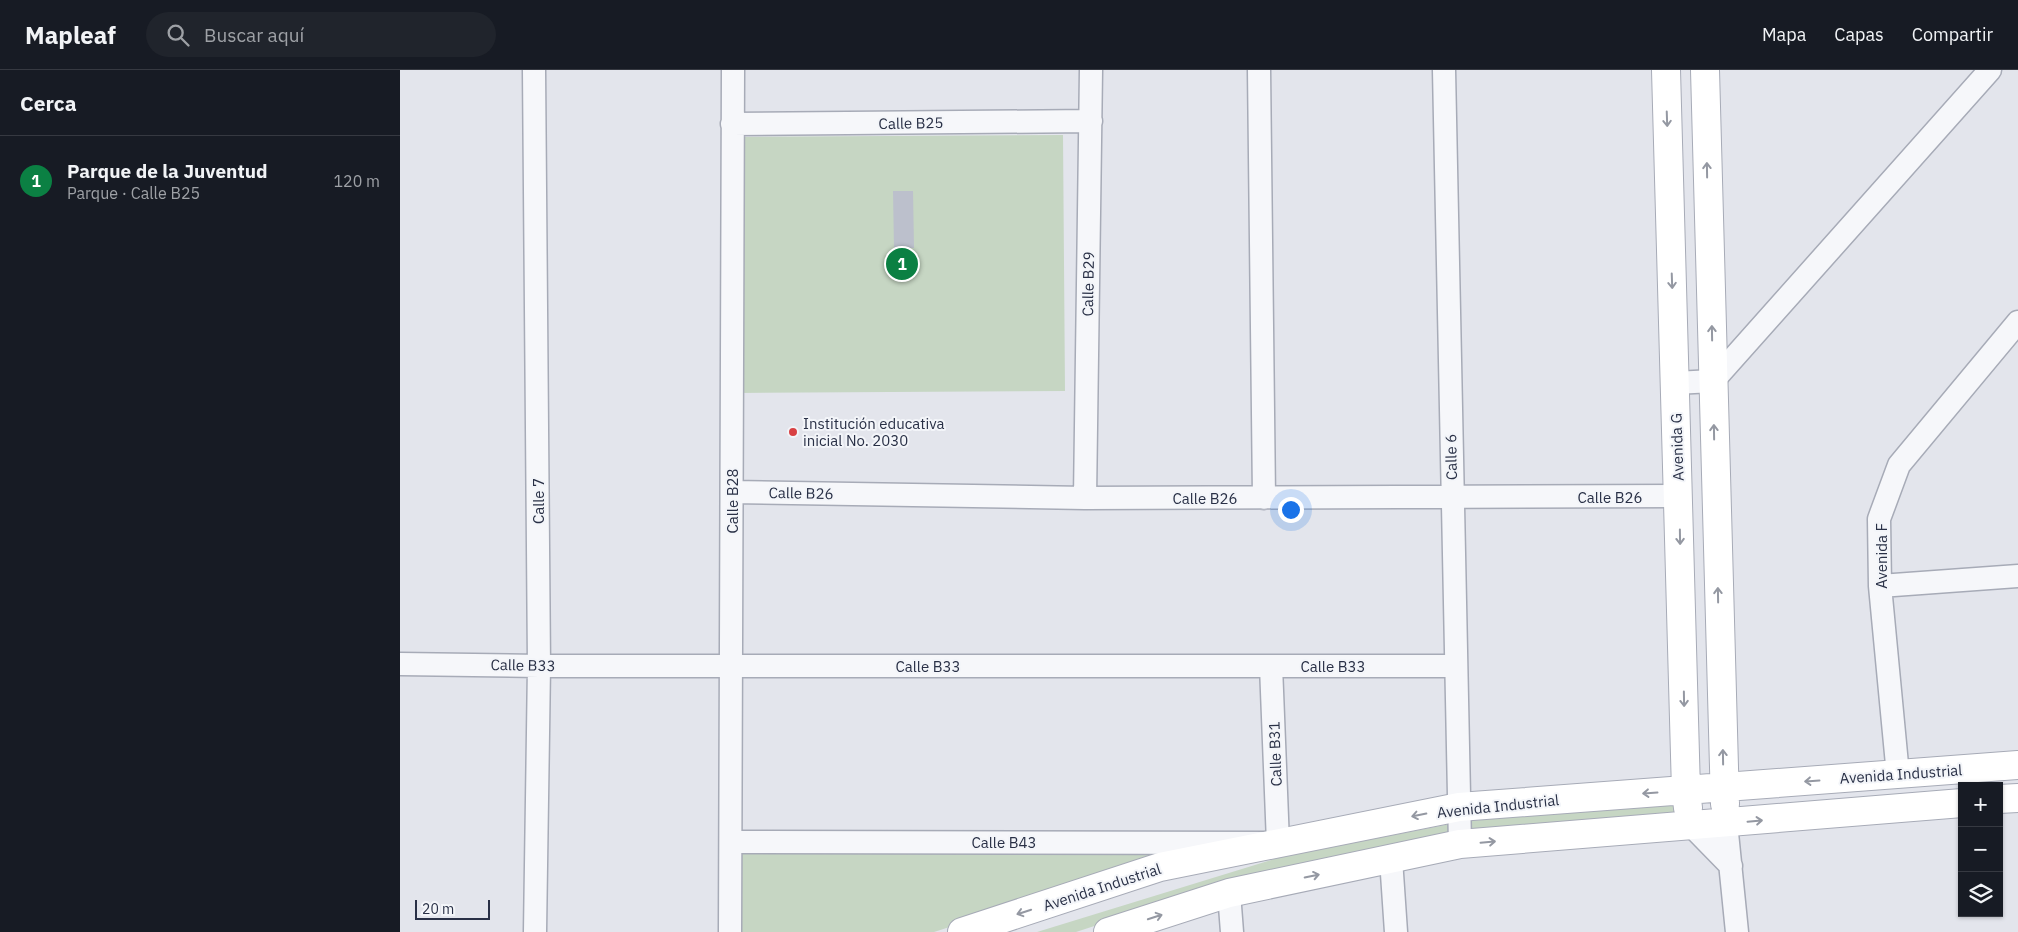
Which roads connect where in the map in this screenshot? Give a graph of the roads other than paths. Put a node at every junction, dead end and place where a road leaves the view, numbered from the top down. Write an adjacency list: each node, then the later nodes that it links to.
1 (534, 70): 22 (street, Calle 7)
2 (732, 70): 10 (street, Calle B28)
3 (1091, 70): 9 (street, Calle B29)
4 (1259, 70): 18 (street)
5 (1444, 70): 16 (street, Calle 6)
6 (1666, 70): 13 (main road, Avenida G, one-way to 13)
7 (1705, 70): 12 (main road, one-way to 7)
8 (1990, 70): 12 (street)
9 (1091, 121): 10 (street, Calle B25); 17 (street, Calle B29)
10 (732, 124): 14 (street, Calle B28)
11 (2018, 322): 20 (street, Avenida F)
12 (1713, 382): 13 (street); 28 (main road, one-way to 12)
13 (1675, 383): 15 (main road, Avenida G)
14 (732, 492): 17 (street, Calle B26); 23 (street, Calle B28)
15 (1679, 496): 16 (street, Calle B26); 29 (main road, Avenida G, one-way to 29)
16 (1452, 497): 18 (street, Calle B26); 25 (street, Calle 6)
17 (1085, 498): 18 (street, Calle B26)
18 (1264, 498)
19 (2018, 576): 20 (street)
20 (1880, 586): 27 (street, Avenida F)
21 (400, 664): 22 (street, Calle B33)
22 (539, 666): 23 (street, Calle B33); 42 (street, Calle 7)
23 (732, 666): 24 (street, Calle B33); 36 (street, Calle B28)
24 (1271, 666): 25 (street, Calle B33); 37 (street, Calle B31)
25 (1455, 666): 33 (street, Calle 6)
26 (2018, 765): 27 (main road, Avenida Industrial)
27 (1898, 775): 28 (main road, Avenida Industrial, one-way to 28)
28 (1723, 787): 29 (main road, Avenida Industrial); 34 (main road)
29 (1686, 791): 33 (main road, Avenida Industrial, one-way to 33); 35 (main road, Avenida G)
30 (2018, 798): 31 (main road)
31 (2003, 800)
32 (1958, 803): 34 (main road, one-way to 32)
33 (1459, 807): 37 (main road, Avenida Industrial, one-way to 37); 38 (street, Calle 6)
34 (1726, 823): 35 (main road); 40 (street)
35 (1690, 824): 38 (main road, one-way to 35); 40 (street)
36 (731, 842): 37 (street, Calle B43); 43 (street, Calle B28)
37 (1278, 843): 44 (main road, Avenida Industrial, one-way to 44)
38 (1460, 844): 39 (main road)
39 (1392, 859): 41 (main road, one-way to 39); 47 (street)
40 (1731, 866): 48 (street)
41 (1229, 893): 45 (main road, one-way to 41); 46 (street)
42 (535, 932)
43 (730, 932)
44 (962, 932)
45 (1108, 932)
46 (1232, 932)
47 (1396, 932)
48 (1737, 932)

